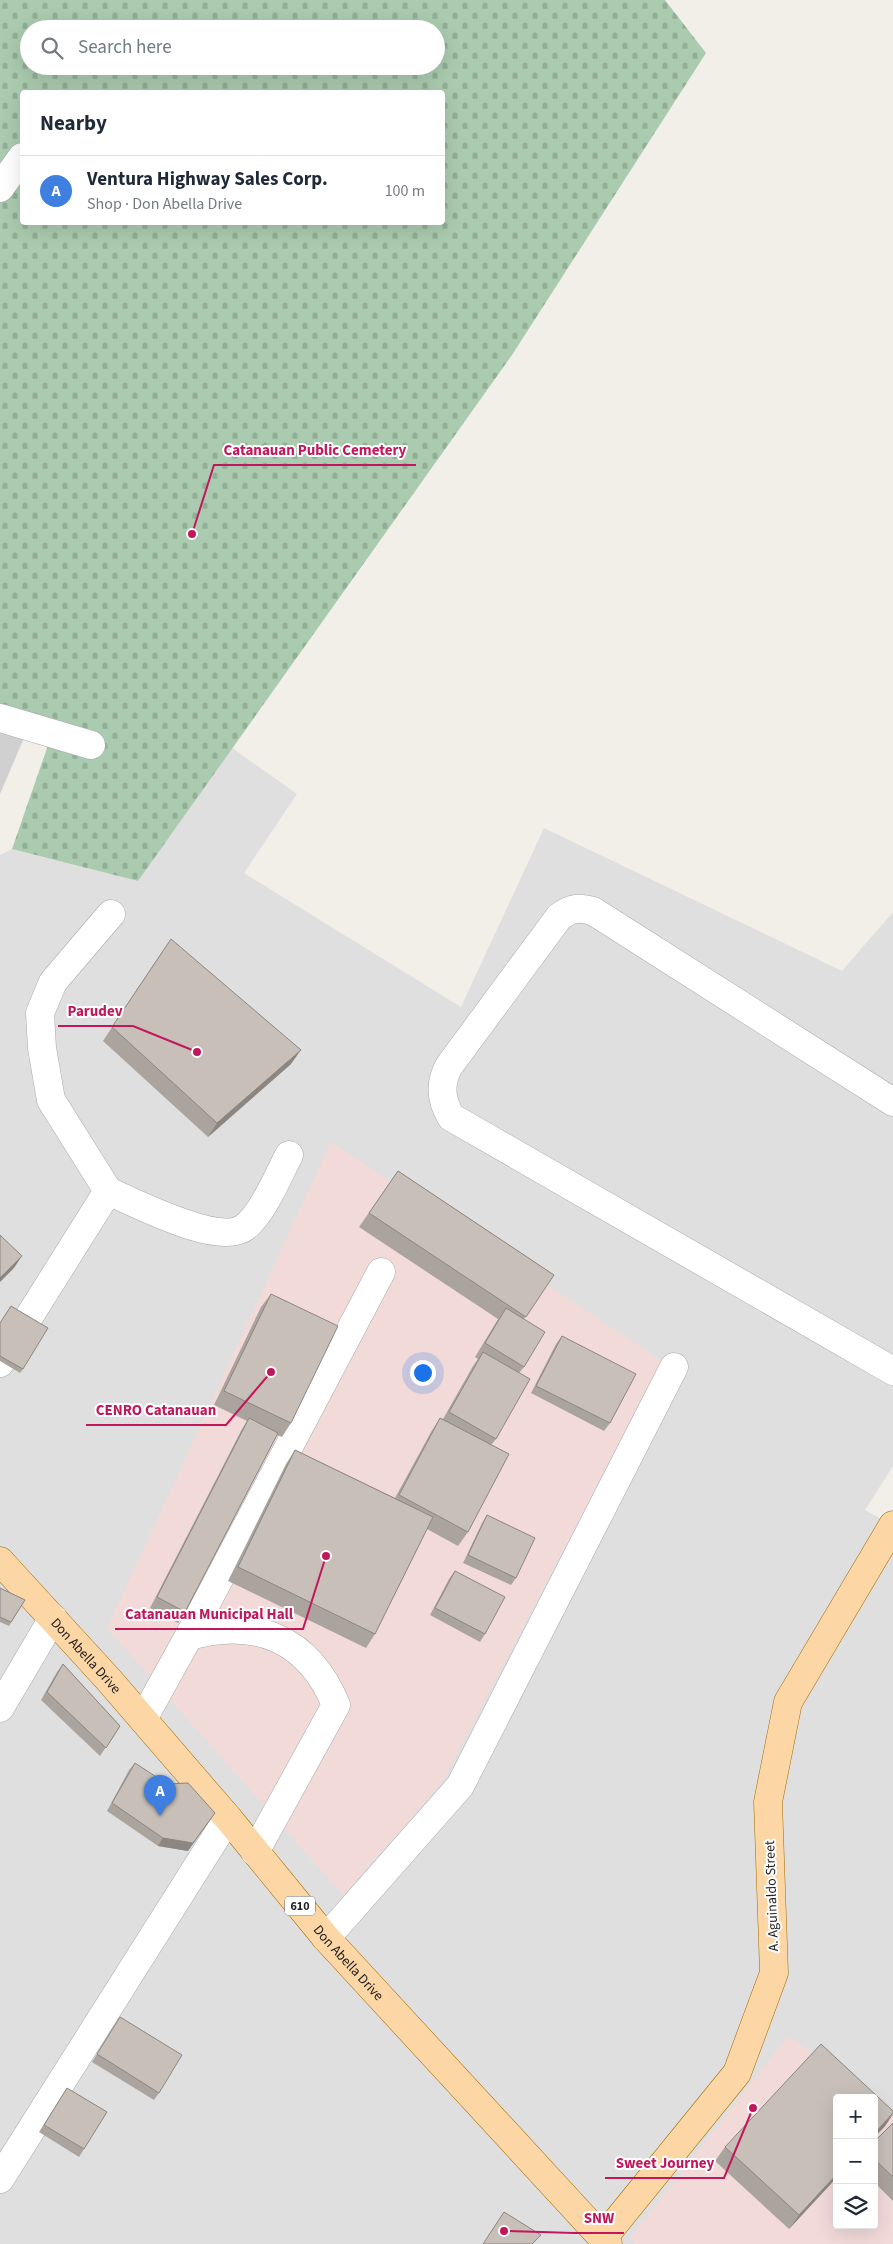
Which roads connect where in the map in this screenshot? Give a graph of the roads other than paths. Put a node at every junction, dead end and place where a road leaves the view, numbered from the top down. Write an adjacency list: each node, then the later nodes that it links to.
1 (20, 159): 2 (street)
2 (0, 188)
3 (0, 718): 4 (street)
4 (91, 745)
5 (110, 914): 8 (street)
6 (893, 1102): 12 (street)
7 (289, 1155): 8 (street)
8 (108, 1191): 10 (street)
9 (381, 1272): 16 (street)
10 (0, 1363)
11 (674, 1367): 21 (street)
12 (893, 1371)
13 (893, 1525): 23 (main road, A. Aguinaldo Street)
14 (0, 1561): 15 (main road, Don Abella Drive / 610)
15 (53, 1618): 17 (street); 18 (main road, Don Abella Drive / 610)
16 (189, 1636): 18 (street); 20 (street)
17 (0, 1708)
18 (142, 1719): 19 (main road, Don Abella Drive / 610)
19 (228, 1818): 20 (main road, Don Abella Drive / 610); 22 (street)
20 (255, 1852): 21 (main road, Don Abella Drive / 610)
21 (326, 1938): 23 (main road, Don Abella Drive / 610)
22 (0, 2180)
23 (604, 2242)

